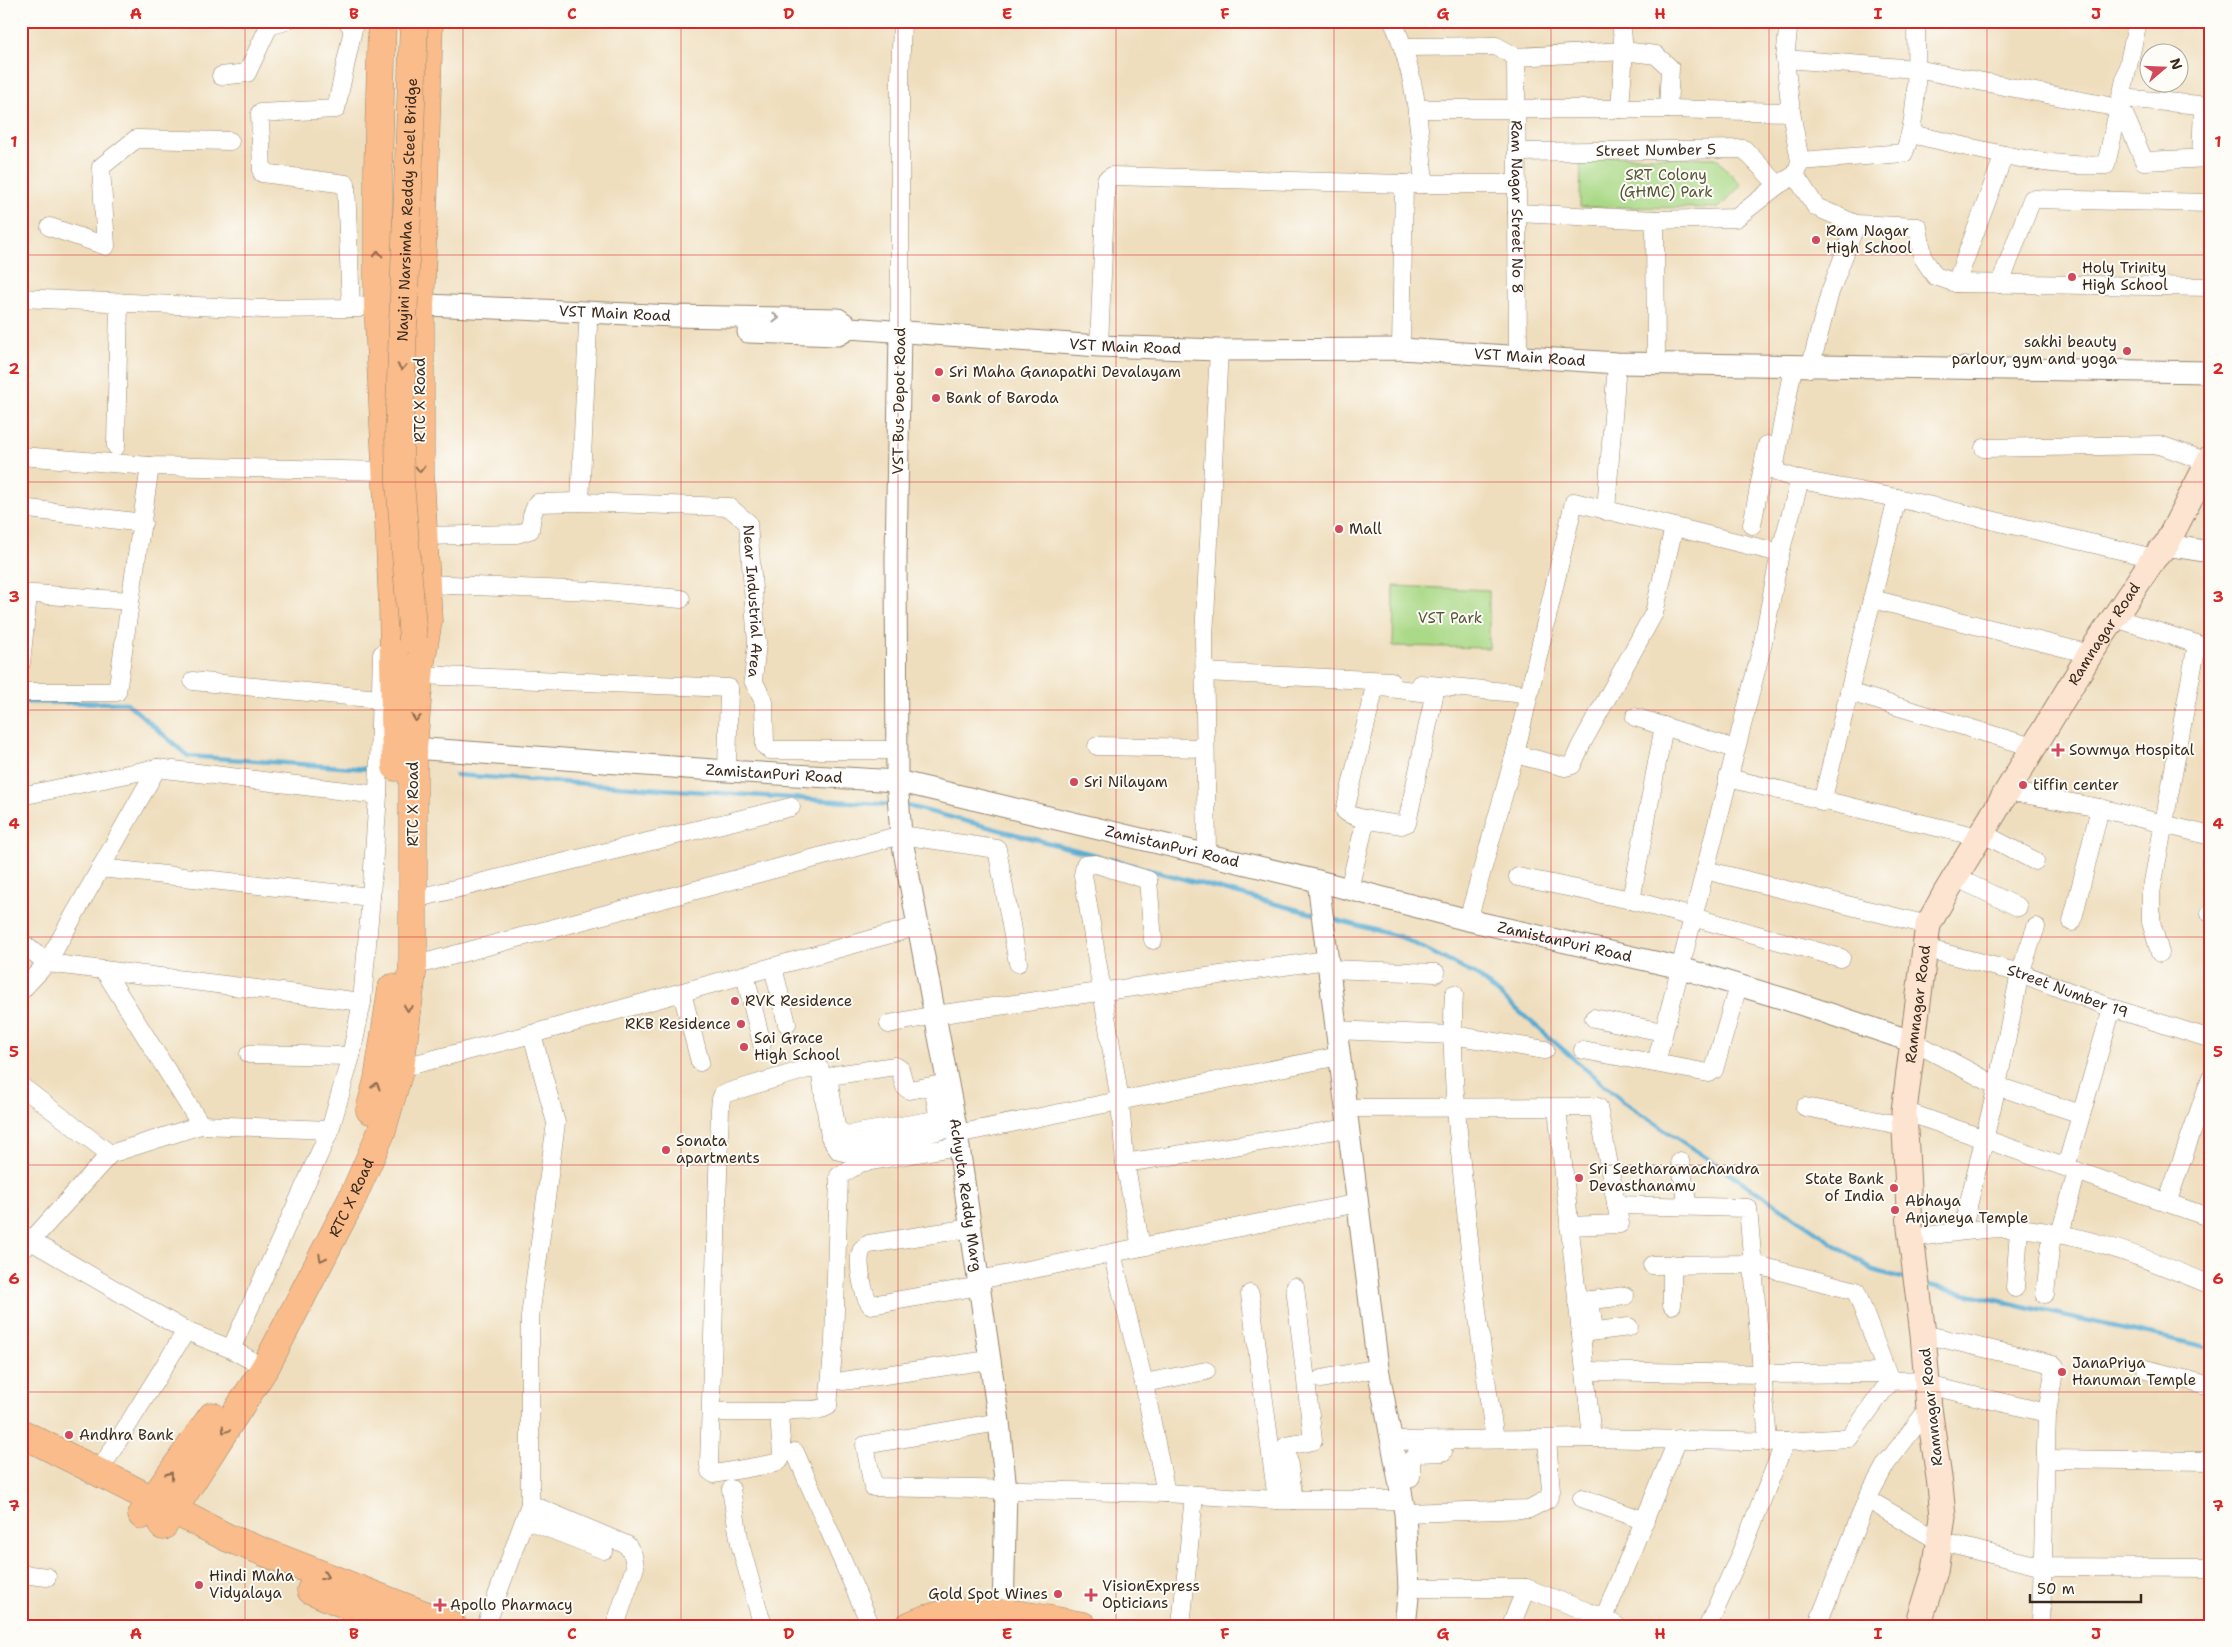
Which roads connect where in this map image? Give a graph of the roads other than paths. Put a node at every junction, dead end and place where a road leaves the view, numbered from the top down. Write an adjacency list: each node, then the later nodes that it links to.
1 (286, 21): 18 (street)
2 (382, 21): 37 (main road, RTC X Road)
3 (398, 21): 37 (main road, Nayini Narsimha Reddy Steel Bridge)
4 (414, 21): 87 (main road, Nayini Narsimha Reddy Steel Bridge, one-way to 87, bridge)
5 (429, 21): 48 (main road, RTC X Road)
6 (902, 21): 51 (street, VST Bus Depot Road)
7 (1393, 21): 13 (street)
8 (1621, 21): 14 (street)
9 (1789, 21): 16 (street)
10 (1916, 21): 17 (street)
11 (2138, 21): 19 (street)
12 (350, 25): 47 (street)
13 (1404, 46): 15 (street); 21 (street)
14 (1624, 51): 15 (street); 23 (street); 24 (street)
15 (1516, 57): 22 (street, Ram Nagar Street No 8)
16 (1785, 59): 17 (street); 25 (street)
17 (1916, 69): 19 (street); 26 (street)
18 (221, 76)
19 (2120, 103): 20 (street); 29 (street); 30 (street)
20 (2207, 106): 30 (street)
21 (1418, 108): 22 (street); 33 (street)
22 (1517, 109): 23 (street); 28 (street, Ram Nagar Street No 8)
23 (1620, 109): 24 (street)
24 (1668, 109): 25 (street)
25 (1791, 112): 31 (street)
26 (1911, 134): 29 (street); 31 (street)
27 (230, 141): 41 (street)
28 (1517, 152): 34 (street, Ram Nagar Street No 8); 35 (street, Street Number 5)
29 (2004, 155): 42 (street)
30 (2206, 158)
31 (1798, 168): 35 (street); 40 (street)
32 (1404, 184): 33 (street); 52 (street); 53 (street)
33 (1424, 184): 34 (street)
34 (1517, 184): 38 (street, Ram Nagar Street No 8)
35 (1778, 185): 39 (street)
36 (2211, 203): 43 (street)
37 (378, 208): 47 (main road, RTC X Road, one-way to 37)
38 (1518, 213): 39 (street); 55 (street, Ram Nagar Street No 8)
39 (1655, 220): 57 (street)
40 (1856, 224): 42 (street); 58 (street)
41 (50, 227)
42 (1956, 283): 43 (street)
43 (2000, 284): 44 (street)
44 (2211, 287)
45 (21, 298): 46 (street)
46 (119, 302): 47 (street); 60 (street)
47 (367, 309): 48 (street, VST Main Road); 65 (main road, RTC X Road)
48 (421, 310): 49 (street, VST Main Road); 50 (street, VST Main Road, one-way to 50); 74 (main road, RTC X Road, one-way to 74)
49 (588, 324): 50 (street, VST Main Road); 68 (street)
50 (850, 328): 51 (street, VST Main Road)
51 (900, 331): 52 (street, VST Main Road); 101 (street, VST Bus Depot Road)
52 (1099, 346): 54 (street, VST Main Road)
53 (1401, 349): 54 (street, VST Main Road); 55 (street, VST Main Road)
54 (1219, 350): 88 (street)
55 (1518, 357): 56 (street, VST Main Road)
56 (1617, 363): 57 (street, VST Main Road); 70 (street)
57 (1656, 363): 58 (street, VST Main Road)
58 (1795, 367): 59 (street, VST Main Road); 66 (street); 72 (street)
59 (2211, 372)
60 (116, 446)
61 (1984, 448): 63 (street)
62 (21, 456): 64 (street)
63 (2210, 460): 75 (main road, Ramnagar Road)
64 (150, 466): 65 (street); 71 (street)
65 (388, 471): 83 (main road, RTC X Road)
66 (1800, 480): 67 (street); 77 (street)
67 (1897, 498): 75 (street); 81 (street)
68 (580, 502): 74 (street); 101 (street, Near Industrial Area)
69 (21, 508): 71 (street)
70 (1606, 511): 73 (street); 102 (street)
71 (143, 523): 82 (street)
72 (1752, 525)
73 (1674, 527): 77 (street); 102 (street)
74 (422, 536): 78 (main road, RTC X Road)
75 (2160, 552): 76 (street); 84 (main road, Ramnagar Road)
76 (2211, 552)
77 (1780, 553): 100 (street)
78 (426, 584): 80 (street); 87 (main road, RTC X Road)
79 (25, 593): 82 (street); 86 (street)
80 (681, 599)
81 (1872, 599): 85 (street); 91 (street)
82 (130, 600): 90 (street)
83 (393, 606): 93 (street); 188 (main road, RTC X Road, one-way to 83)
84 (2115, 618): 85 (main road, Ramnagar Road); 114 (street)
85 (2090, 654): 97 (main road, Ramnagar Road)
86 (21, 664)
87 (420, 671): 98 (main road, RTC X Road, one-way to 98); 104 (street)
88 (1204, 672): 92 (street); 99 (street)
89 (193, 681): 93 (street)
90 (21, 692)
91 (1849, 692): 97 (street); 110 (street)
92 (1516, 693)
93 (380, 698): 108 (street)
94 (1635, 717): 95 (street)
95 (1664, 726): 100 (street); 128 (street)
96 (1097, 746): 99 (street)
97 (2033, 747): 107 (main road, Ramnagar Road)
98 (413, 748): 104 (street, ZamistanPuri Road); 127 (main road, RTC X Road)
99 (1203, 748): 118 (street)
100 (1735, 749): 105 (street)
101 (897, 750): 106 (street, VST Bus Depot Road)
102 (1515, 754): 131 (street)
103 (157, 768): 108 (street); 109 (street); 120 (street)
104 (727, 771): 106 (street, ZamistanPuri Road)
105 (1728, 778): 110 (street); 121 (street)
106 (897, 786): 115 (street, Achyuta Reddy Marg); 118 (street, ZamistanPuri Road)
107 (2007, 790): 112 (street); 116 (main road, Ramnagar Road)
108 (378, 794): 126 (street)
109 (21, 796)
110 (1822, 802): 116 (street)
111 (791, 806): 127 (street)
112 (2100, 808): 114 (street); 132 (street)
113 (1366, 819): 113 (street); 124 (street)
114 (2162, 824): 117 (street); 138 (street)
115 (900, 825): 133 (street, Achyuta Reddy Marg); 142 (street); 143 (street)
116 (1980, 835): 119 (street); 123 (main road, Ramnagar Road)
117 (2211, 836)
118 (1207, 855): 125 (street, ZamistanPuri Road)
119 (2035, 861)
120 (100, 868): 126 (street); 141 (street)
121 (1705, 870): 130 (street); 135 (street, Street Number 19)
122 (1518, 877): 128 (street)
123 (1955, 877): 129 (street); 135 (main road, Ramnagar Road)
124 (1349, 889): 125 (street, ZamistanPuri Road); 131 (street, ZamistanPuri Road)
125 (1319, 890): 139 (street)
126 (371, 897): 155 (street)
127 (414, 898): 143 (main road, RTC X Road)
128 (1631, 900): 130 (street)
129 (2018, 907)
130 (1693, 918): 140 (street); 145 (street)
131 (1468, 920): 145 (street, ZamistanPuri Road)
132 (2072, 922)
133 (919, 926): 144 (street); 157 (street, Achyuta Reddy Marg)
134 (2036, 927): 148 (street)
135 (1926, 937): 148 (street, Street Number 19); 166 (main road, Ramnagar Road)
136 (1153, 940): 153 (street)
137 (21, 942): 141 (street)
138 (2160, 953)
139 (1326, 957): 147 (street); 153 (street); 161 (street)
140 (1841, 958)
141 (48, 963): 146 (street); 151 (street)
142 (1018, 963)
143 (413, 966): 175 (main road, RTC X Road, one-way to 175)
144 (773, 967): 149 (street); 159 (street)
145 (1681, 968): 150 (street, ZamistanPuri Road); 162 (street)
146 (104, 970): 155 (street); 187 (street)
147 (1436, 973)
148 (2020, 973): 156 (street, Street Number 19); 179 (street)
149 (745, 975): 152 (street); 167 (street)
150 (1738, 986): 166 (street, ZamistanPuri Road); 174 (street)
151 (21, 991)
152 (682, 993): 163 (street); 173 (street)
153 (1102, 993): 157 (street); 180 (street)
154 (1454, 994): 164 (street)
155 (362, 1002): 171 (street)
156 (2112, 1008): 165 (street, Street Number 19); 184 (street)
157 (935, 1015): 160 (street); 177 (street, Achyuta Reddy Marg)
158 (1594, 1018): 162 (street)
159 (787, 1024)
160 (889, 1024)
161 (1335, 1030): 164 (street); 172 (street)
162 (1663, 1032): 174 (street)
163 (532, 1034): 175 (street); 266 (street)
164 (1452, 1034): 168 (street); 181 (street)
165 (2211, 1039)
166 (1914, 1042): 179 (street); 186 (main road, Ramnagar Road)
167 (762, 1044)
168 (1546, 1050)
169 (1583, 1050): 174 (street)
170 (249, 1054): 171 (street)
171 (350, 1056): 190 (street)
172 (1339, 1056): 180 (street); 185 (street)
173 (700, 1062)
174 (1656, 1063)
175 (400, 1068): 188 (main road, RTC X Road)
176 (2211, 1077): 199 (street)
177 (940, 1084): 189 (street, Achyuta Reddy Marg); 189 (street)
178 (21, 1086): 193 (street)
179 (1998, 1086): 184 (street); 191 (street)
180 (1120, 1101): 189 (street); 195 (street)
181 (1455, 1107): 183 (street); 185 (street); 248 (street)
182 (1805, 1107): 186 (street)
183 (1557, 1108): 200 (street); 203 (street)
184 (2081, 1114): 196 (street)
185 (1348, 1118): 195 (street); 198 (street)
186 (1904, 1118): 191 (street); 208 (main road, Ramnagar Road)
187 (201, 1125): 190 (street); 193 (street)
188 (373, 1129): 228 (main road, RTC X Road); 267 (main road, RTC X Road, one-way to 267)
189 (953, 1129): 192 (street); 197 (street); 204 (street, Achyuta Reddy Marg)
190 (330, 1130): 228 (street)
191 (1983, 1140): 196 (street); 206 (street)
192 (844, 1152): 197 (street); 241 (street)
193 (110, 1154): 209 (street)
194 (1680, 1160): 201 (street)
195 (1125, 1163): 210 (street)
196 (2071, 1169): 199 (street); 207 (street)
197 (847, 1170): 242 (street)
198 (1358, 1203): 210 (street); 230 (street)
199 (2167, 1203): 202 (street)
200 (1616, 1205): 201 (street); 203 (street)
201 (1688, 1206): 213 (street)
202 (2211, 1218)
203 (1569, 1226): 222 (street)
204 (971, 1228): 215 (street, Achyuta Reddy Marg); 215 (street)
205 (2019, 1229): 206 (street); 207 (street); 218 (street)
206 (1962, 1231): 208 (street)
207 (2056, 1234): 216 (street); 220 (street)
208 (1912, 1238): 224 (main road, Ramnagar Road)
209 (24, 1242): 226 (street)
210 (1141, 1247): 211 (street)
211 (1112, 1253): 215 (street); 238 (street)
212 (1672, 1264): 213 (street); 214 (street); 223 (street)
213 (1753, 1264): 234 (street); 235 (street)
214 (1652, 1265)
215 (979, 1283): 229 (street, Achyuta Reddy Marg)
216 (2211, 1285)
217 (1295, 1287): 264 (street)
218 (2014, 1288)
219 (1250, 1294): 264 (street)
220 (2045, 1294)
221 (1625, 1296): 222 (street)
222 (1584, 1301): 227 (street)
223 (1672, 1305)
224 (1922, 1324): 240 (main road, Ramnagar Road); 243 (street)
225 (1629, 1327): 227 (street)
226 (186, 1331): 228 (street); 256 (street)
227 (1587, 1332): 233 (street)
228 (240, 1354): 267 (main road, RTC X Road, one-way to 228)
229 (989, 1360): 237 (street); 244 (street, Achyuta Reddy Marg)
230 (1378, 1368): 236 (street); 249 (street)
231 (2146, 1369): 239 (street)
232 (1206, 1371): 238 (street)
233 (1585, 1372): 234 (street); 246 (street)
234 (1762, 1374): 235 (street); 250 (street)
235 (1888, 1377): 240 (street); 250 (street)
236 (1321, 1379)
237 (843, 1381)
238 (1144, 1383): 260 (street)
239 (2211, 1386)
240 (1928, 1391): 243 (street); 263 (street); 269 (main road, Ramnagar Road)
241 (711, 1412): 242 (street); 242 (street)
242 (783, 1412)
243 (2047, 1413): 254 (street)
244 (999, 1422): 259 (street, Achyuta Reddy Marg); 259 (street)
245 (21, 1433): 256 (main road)
246 (1592, 1438): 247 (street); 251 (street)
247 (1678, 1439): 250 (street); 268 (street)
248 (1495, 1440): 249 (street); 251 (street)
249 (1390, 1441): 257 (street)
250 (1776, 1442): 290 (street)
251 (1547, 1444): 257 (street); 265 (street)
252 (21, 1449): 267 (main road)
253 (795, 1452): 284 (street)
254 (2045, 1459): 255 (street); 271 (street)
255 (2211, 1461)
256 (98, 1473): 267 (main road)
257 (1398, 1479): 265 (street)
258 (731, 1489): 283 (street)
259 (1006, 1490): 260 (street); 277 (street, Achyuta Reddy Marg)
260 (1166, 1493): 261 (street)
261 (1194, 1496): 264 (street); 287 (street)
262 (1582, 1498): 268 (street)
263 (1867, 1499): 269 (street); 291 (street)
264 (1285, 1500): 265 (street)
265 (1404, 1507): 275 (street)
266 (528, 1512): 270 (street); 281 (street); 282 (street)
267 (157, 1513): 279 (main road); 280 (main road, one-way to 280)
268 (1645, 1521): 278 (street)
269 (1939, 1541): 271 (street); 292 (main road, Ramnagar Road)
270 (604, 1550)
271 (2043, 1567): 272 (street); 293 (street)
272 (2211, 1568)
273 (21, 1574): 274 (street)
274 (47, 1577)
275 (1409, 1588): 276 (street); 288 (street)
276 (1526, 1588): 278 (street); 289 (street)
277 (1003, 1613): 285 (main road); 286 (main road)
278 (1611, 1622)
279 (395, 1626)
280 (453, 1626)
281 (486, 1626)
282 (615, 1626)
283 (764, 1626)
284 (871, 1626)
285 (909, 1626)
286 (1083, 1626)
287 (1181, 1626)
288 (1405, 1626)
289 (1511, 1626)
290 (1708, 1626)
291 (1817, 1626)
292 (1918, 1626)
293 (2041, 1626)

